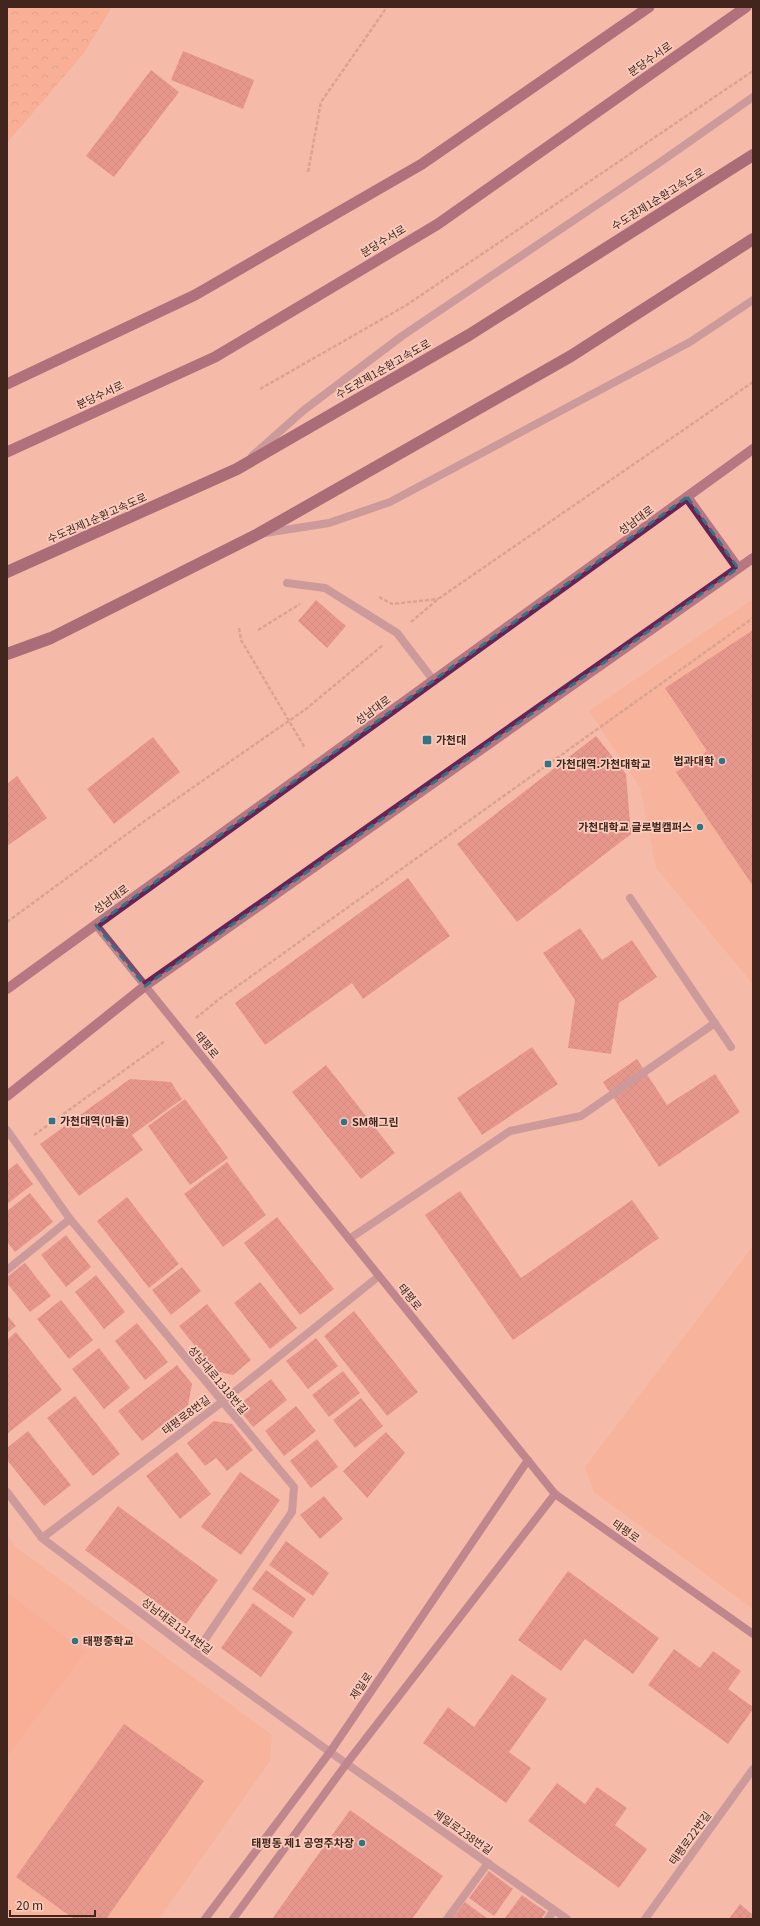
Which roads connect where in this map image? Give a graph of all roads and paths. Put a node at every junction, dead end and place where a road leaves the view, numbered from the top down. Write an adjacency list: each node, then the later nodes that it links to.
1 (387, 7): 7 (path)
2 (649, 7): 11 (highway)
3 (746, 7): 14 (highway, 분당수서로)
4 (753, 71): 12 (path)
5 (753, 97): 15 (street)
6 (753, 155): 15 (highway, 수도권제1순환고속도로)
7 (308, 172)
8 (753, 239): 17 (highway)
9 (753, 300): 17 (street)
10 (753, 382): 26 (path)
11 (7, 384)
12 (260, 389)
13 (753, 449): 16 (main road, 성남대로)
14 (7, 452)
15 (237, 469): 20 (highway, 수도권제1순환고속도로)
16 (687, 497): 19 (main road); 28 (main road, 성남대로)
17 (258, 534): 27 (highway)
18 (753, 558): 19 (main road)
19 (738, 568): 34 (main road)
20 (7, 572)
21 (287, 583): 26 (street)
22 (284, 614): 25 (path)
23 (753, 618): 37 (path)
24 (239, 628): 29 (path)
25 (258, 630)
26 (397, 633): 28 (street); 29 (path)
27 (7, 654)
28 (434, 681): 30 (main road, 성남대로)
29 (289, 721): 30 (path); 32 (path)
30 (315, 767): 33 (main road, 성남대로)
31 (630, 898): 36 (street)
32 (7, 922)
33 (96, 925): 34 (main road, 태평로); 35 (main road, 성남대로)
34 (145, 986): 37 (main road, 태평로); 39 (main road)
35 (7, 989)
36 (715, 1023): 38 (street); 43 (street)
37 (181, 1030): 41 (path); 43 (main road, 태평로)
38 (731, 1047)
39 (7, 1096)
40 (7, 1130): 41 (street, 성남대로1318번길)
41 (19, 1146): 42 (street, 성남대로1318번길)
42 (70, 1219): 44 (street); 46 (street, 성남대로1318번길)
43 (349, 1239): 45 (main road, 태평로)
44 (7, 1270)
45 (380, 1276): 46 (street, 태평로8번길); 47 (main road, 태평로)
46 (222, 1402): 50 (street, 태평로8번길); 52 (street, 성남대로1318번길)
47 (528, 1460): 49 (main road, 태평로); 53 (main road, 제일로)
48 (7, 1492): 50 (street, 성남대로1314번길)
49 (555, 1494): 51 (main road, 태평로); 54 (main road)
50 (42, 1538): 52 (street, 성남대로1314번길)
51 (753, 1634)
52 (195, 1654): 53 (street, 성남대로1314번길)
53 (330, 1752): 54 (street, 성남대로1314번길); 58 (main road, 제일로)
54 (347, 1763): 56 (street, 제일로238번길); 59 (main road)
55 (753, 1770): 63 (street, 태평로22번길)
56 (488, 1863): 57 (street, 제일로238번길); 60 (street)
57 (554, 1910): 61 (street); 62 (street, 제일로238번길)
58 (206, 1919)
59 (232, 1919)
60 (447, 1919)
61 (548, 1919)
62 (567, 1919)
63 (645, 1919)

